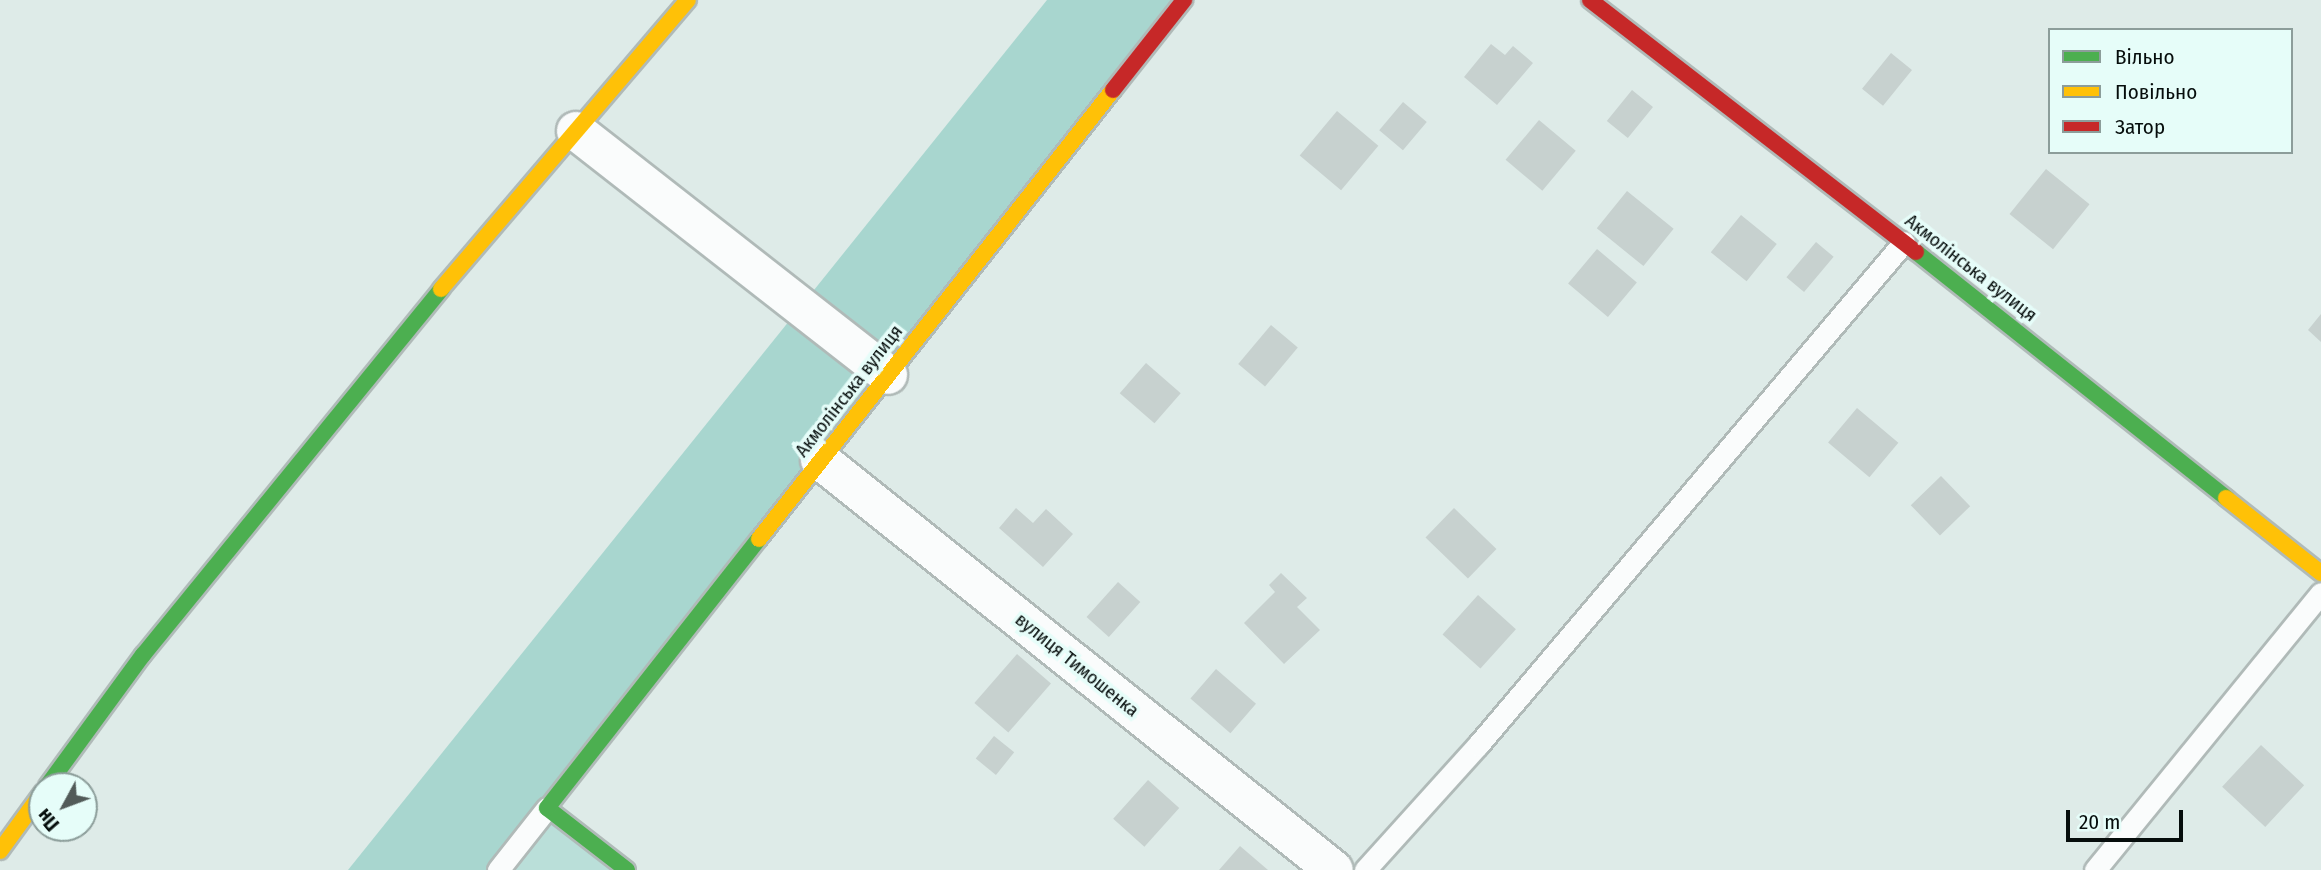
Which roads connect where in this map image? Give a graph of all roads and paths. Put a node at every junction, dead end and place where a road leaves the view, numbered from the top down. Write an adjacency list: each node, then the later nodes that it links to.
1 (688, 0): 4 (street)
2 (1184, 0): 6 (street, Акмолінська вулиця)
3 (1590, 0): 5 (street, Акмолінська вулиця)
4 (576, 131): 6 (street); 10 (street)
5 (1904, 242): 8 (street, Акмолінська вулиця); 17 (lane)
6 (888, 375): 7 (street, Акмолінська вулиця)
7 (820, 460): 11 (street, Акмолінська вулиця); 16 (street, вулиця Тимошенка)
8 (2321, 573)
9 (2321, 593): 18 (lane)
10 (57, 772)
11 (547, 807): 14 (lane); 15 (street)
12 (28, 812): 13 (street)
13 (0, 851)
14 (498, 870)
15 (627, 870)
16 (1334, 870)
17 (1364, 870)
18 (2095, 870)

